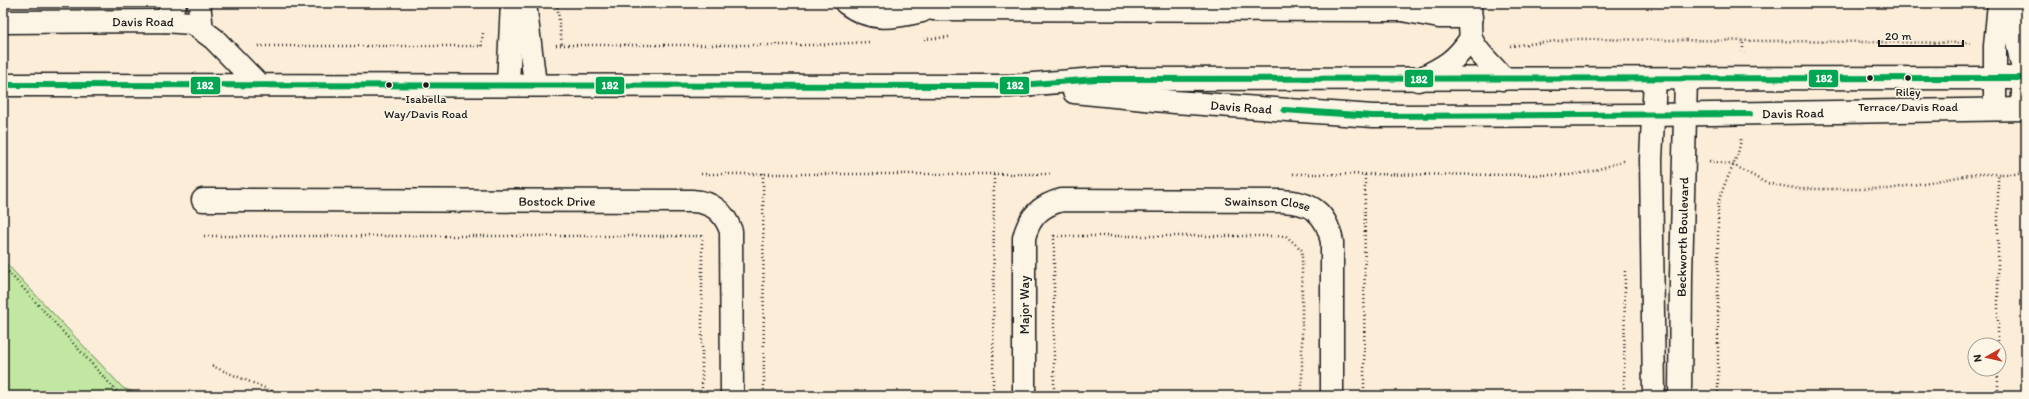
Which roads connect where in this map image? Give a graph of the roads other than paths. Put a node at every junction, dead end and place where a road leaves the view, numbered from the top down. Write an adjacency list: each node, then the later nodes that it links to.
1 (199, 3): 14 (street)
2 (512, 3): 23 (street)
3 (525, 3): 24 (street)
4 (846, 3): 10 (street)
5 (898, 3): 10 (street)
6 (1999, 3): 16 (street)
7 (2010, 3): 18 (street)
8 (1152, 6): 9 (street); 10 (street)
9 (1411, 6): 11 (street)
10 (933, 9)
11 (1471, 10): 15 (street)
12 (170, 12): 13 (street, Davis Road); 14 (street, Davis Road)
13 (3, 22)
14 (202, 30): 22 (street, Davis Road)
15 (1471, 38): 19 (street); 21 (street)
16 (1995, 77): 17 (street, Davis Road); 18 (street, Davis Road); 27 (street)
17 (1686, 78): 20 (street, Davis Road); 29 (street, Beckworth Boulevard)
18 (2024, 78): 28 (street)
19 (1503, 79): 20 (street, Davis Road); 21 (street, Davis Road)
20 (1655, 79): 30 (street, Beckworth Boulevard)
21 (1418, 80): 26 (street, Davis Road)
22 (258, 84): 23 (street, Davis Road); 25 (street, Davis Road)
23 (508, 84): 24 (street, Davis Road)
24 (535, 84): 26 (street, Davis Road)
25 (3, 85)
26 (1009, 86): 30 (street, Davis Road)
27 (1995, 108): 28 (street, Davis Road); 29 (street, Davis Road)
28 (2025, 109)
29 (1684, 114): 30 (street, Davis Road); 37 (street, Beckworth Boulevard)
30 (1652, 115): 36 (street, Beckworth Boulevard)
31 (203, 200): 33 (street, Bostock Drive)
32 (1032, 216): 34 (street, Major Way); 35 (street, Swainson Close)
33 (732, 396)
34 (1024, 396)
35 (1332, 396)
36 (1654, 396)
37 (1680, 396)

